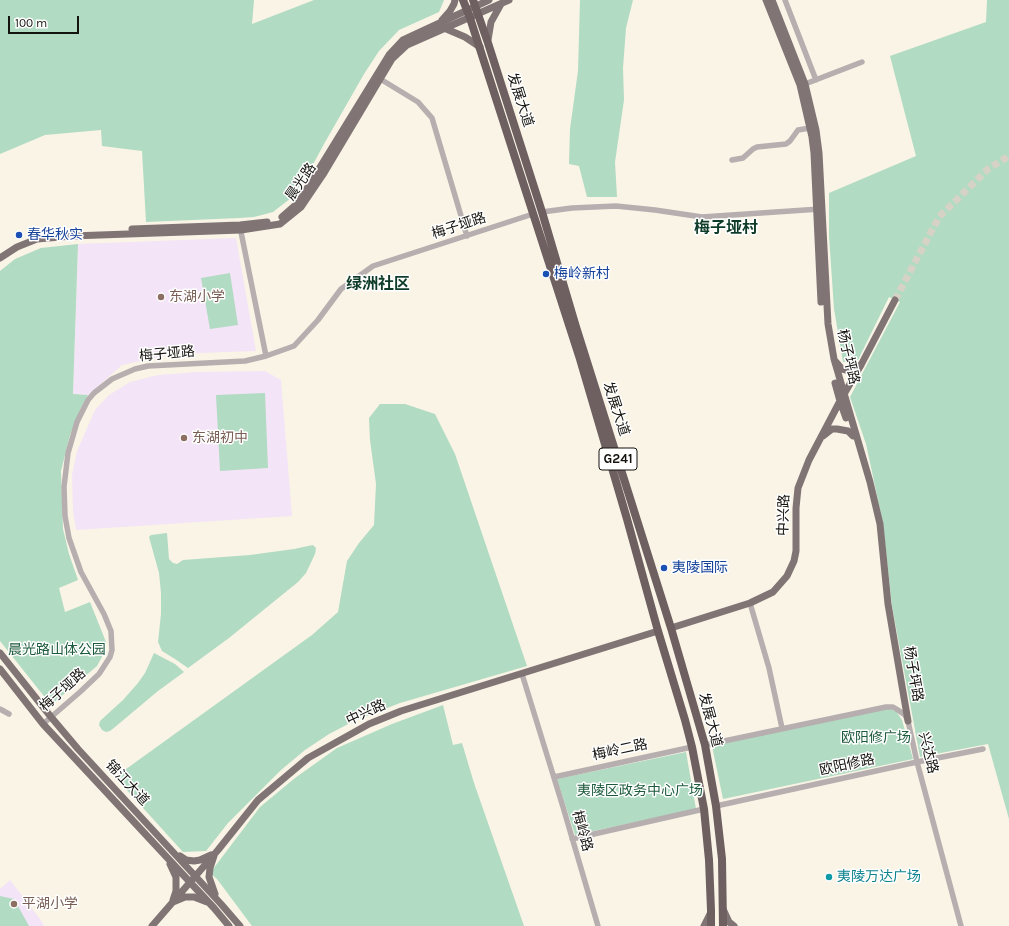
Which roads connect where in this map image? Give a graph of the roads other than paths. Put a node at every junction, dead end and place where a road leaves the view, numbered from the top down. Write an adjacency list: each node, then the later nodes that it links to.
1 (455, 0): 11 (main road)
2 (463, 0): 10 (highway, 发展大道 / G241)
3 (489, 0): 9 (main road, 晨光路)
4 (509, 0): 8 (main road, 晨光路)
5 (766, 0): 18 (main road)
6 (772, 0): 17 (main road, 杨子坪路)
7 (785, 0): 16 (street)
8 (502, 3): 9 (main road, 晨光路); 12 (main road)
9 (476, 7): 10 (main road, 晨光路); 12 (highway, 发展大道 / G241)
10 (468, 14): 11 (main road, 晨光路); 13 (highway, 发展大道 / G241)
11 (441, 26): 13 (main road); 15 (main road, 晨光路)
12 (488, 43): 21 (highway, 发展大道 / G241)
13 (480, 47): 22 (highway, 发展大道 / G241)
14 (862, 62): 16 (street)
15 (378, 77): 23 (main road, 晨光路); 24 (street)
16 (816, 80): 17 (street)
17 (805, 84): 20 (main road, 杨子坪路)
18 (810, 128): 19 (street); 20 (main road)
19 (732, 160)
20 (820, 209): 21 (street); 29 (main road, 杨子坪路); 31 (main road)
21 (542, 212): 35 (highway, 发展大道 / G241)
22 (533, 214): 24 (street, 梅子垭路); 36 (highway, 发展大道 / G241)
23 (240, 228): 25 (main road, 晨光路); 26 (main road, 晨光路); 28 (street)
24 (467, 236): 28 (street, 梅子垭路)
25 (0, 252)
26 (0, 258)
27 (895, 300): 30 (main road, 中兴路)
28 (266, 356): 43 (street, 梅子垭路)
29 (834, 359): 30 (main road); 31 (main road, 杨子坪路)
30 (861, 365): 31 (main road, 中兴路)
31 (841, 398): 32 (main road, 杨子坪路); 33 (main road, 中兴路)
32 (855, 435): 33 (main road); 41 (main road, 杨子坪路); 44 (main road, 杨子坪路)
33 (820, 439): 34 (main road, 中兴路)
34 (750, 603): 35 (main road, 中兴路); 46 (street)
35 (671, 628): 47 (highway, 发展大道 / G241)
36 (658, 631): 39 (main road, 中兴路); 48 (highway, 发展大道 / G241)
37 (0, 653): 43 (main road, 锦江大道)
38 (0, 669): 45 (main road, 锦江大道)
39 (522, 674): 51 (street, 梅岭路); 55 (main road, 中兴路)
40 (0, 709): 42 (street)
41 (902, 713): 44 (street, 兴达路); 46 (street)
42 (9, 714)
43 (51, 718): 45 (street, 梅子垭路); 56 (main road, 锦江大道)
44 (908, 721): 50 (street, 兴达路)
45 (43, 724): 57 (main road, 锦江大道)
46 (782, 728): 47 (street)
47 (705, 745): 52 (highway, 发展大道 / G241)
48 (692, 747): 51 (street, 梅岭二路); 53 (highway, 发展大道 / G241)
49 (983, 749): 50 (street, 欧阳修路)
50 (917, 762): 52 (street, 欧阳修路); 73 (street, 兴达路)
51 (554, 777): 54 (street, 梅岭路)
52 (716, 806): 63 (highway, 发展大道 / G241)
53 (704, 810): 54 (street); 64 (highway, 发展大道 / G241)
54 (572, 839): 68 (street, 梅岭路)
55 (218, 850): 56 (main road); 58 (main road, 中兴路); 61 (main road)
56 (173, 852): 58 (main road, 锦江大道)
57 (166, 857): 59 (main road, 锦江大道); 60 (main road)
58 (195, 875): 59 (main road, 中兴路); 61 (main road, 锦江大道)
59 (189, 882): 60 (main road, 中兴路); 62 (main road, 锦江大道)
60 (172, 902): 62 (main road); 65 (main road, 中兴路)
61 (221, 904): 67 (main road, 锦江大道)
62 (214, 908): 66 (main road, 锦江大道)
63 (723, 909): 71 (highway, 发展大道 / G241); 72 (main road)
64 (711, 910): 69 (main road); 70 (highway, 发展大道 / G241)
65 (152, 926)
66 (229, 926)
67 (240, 926)
68 (598, 926)
69 (704, 926)
70 (710, 926)
71 (723, 926)
72 (734, 926)
73 (961, 926)

